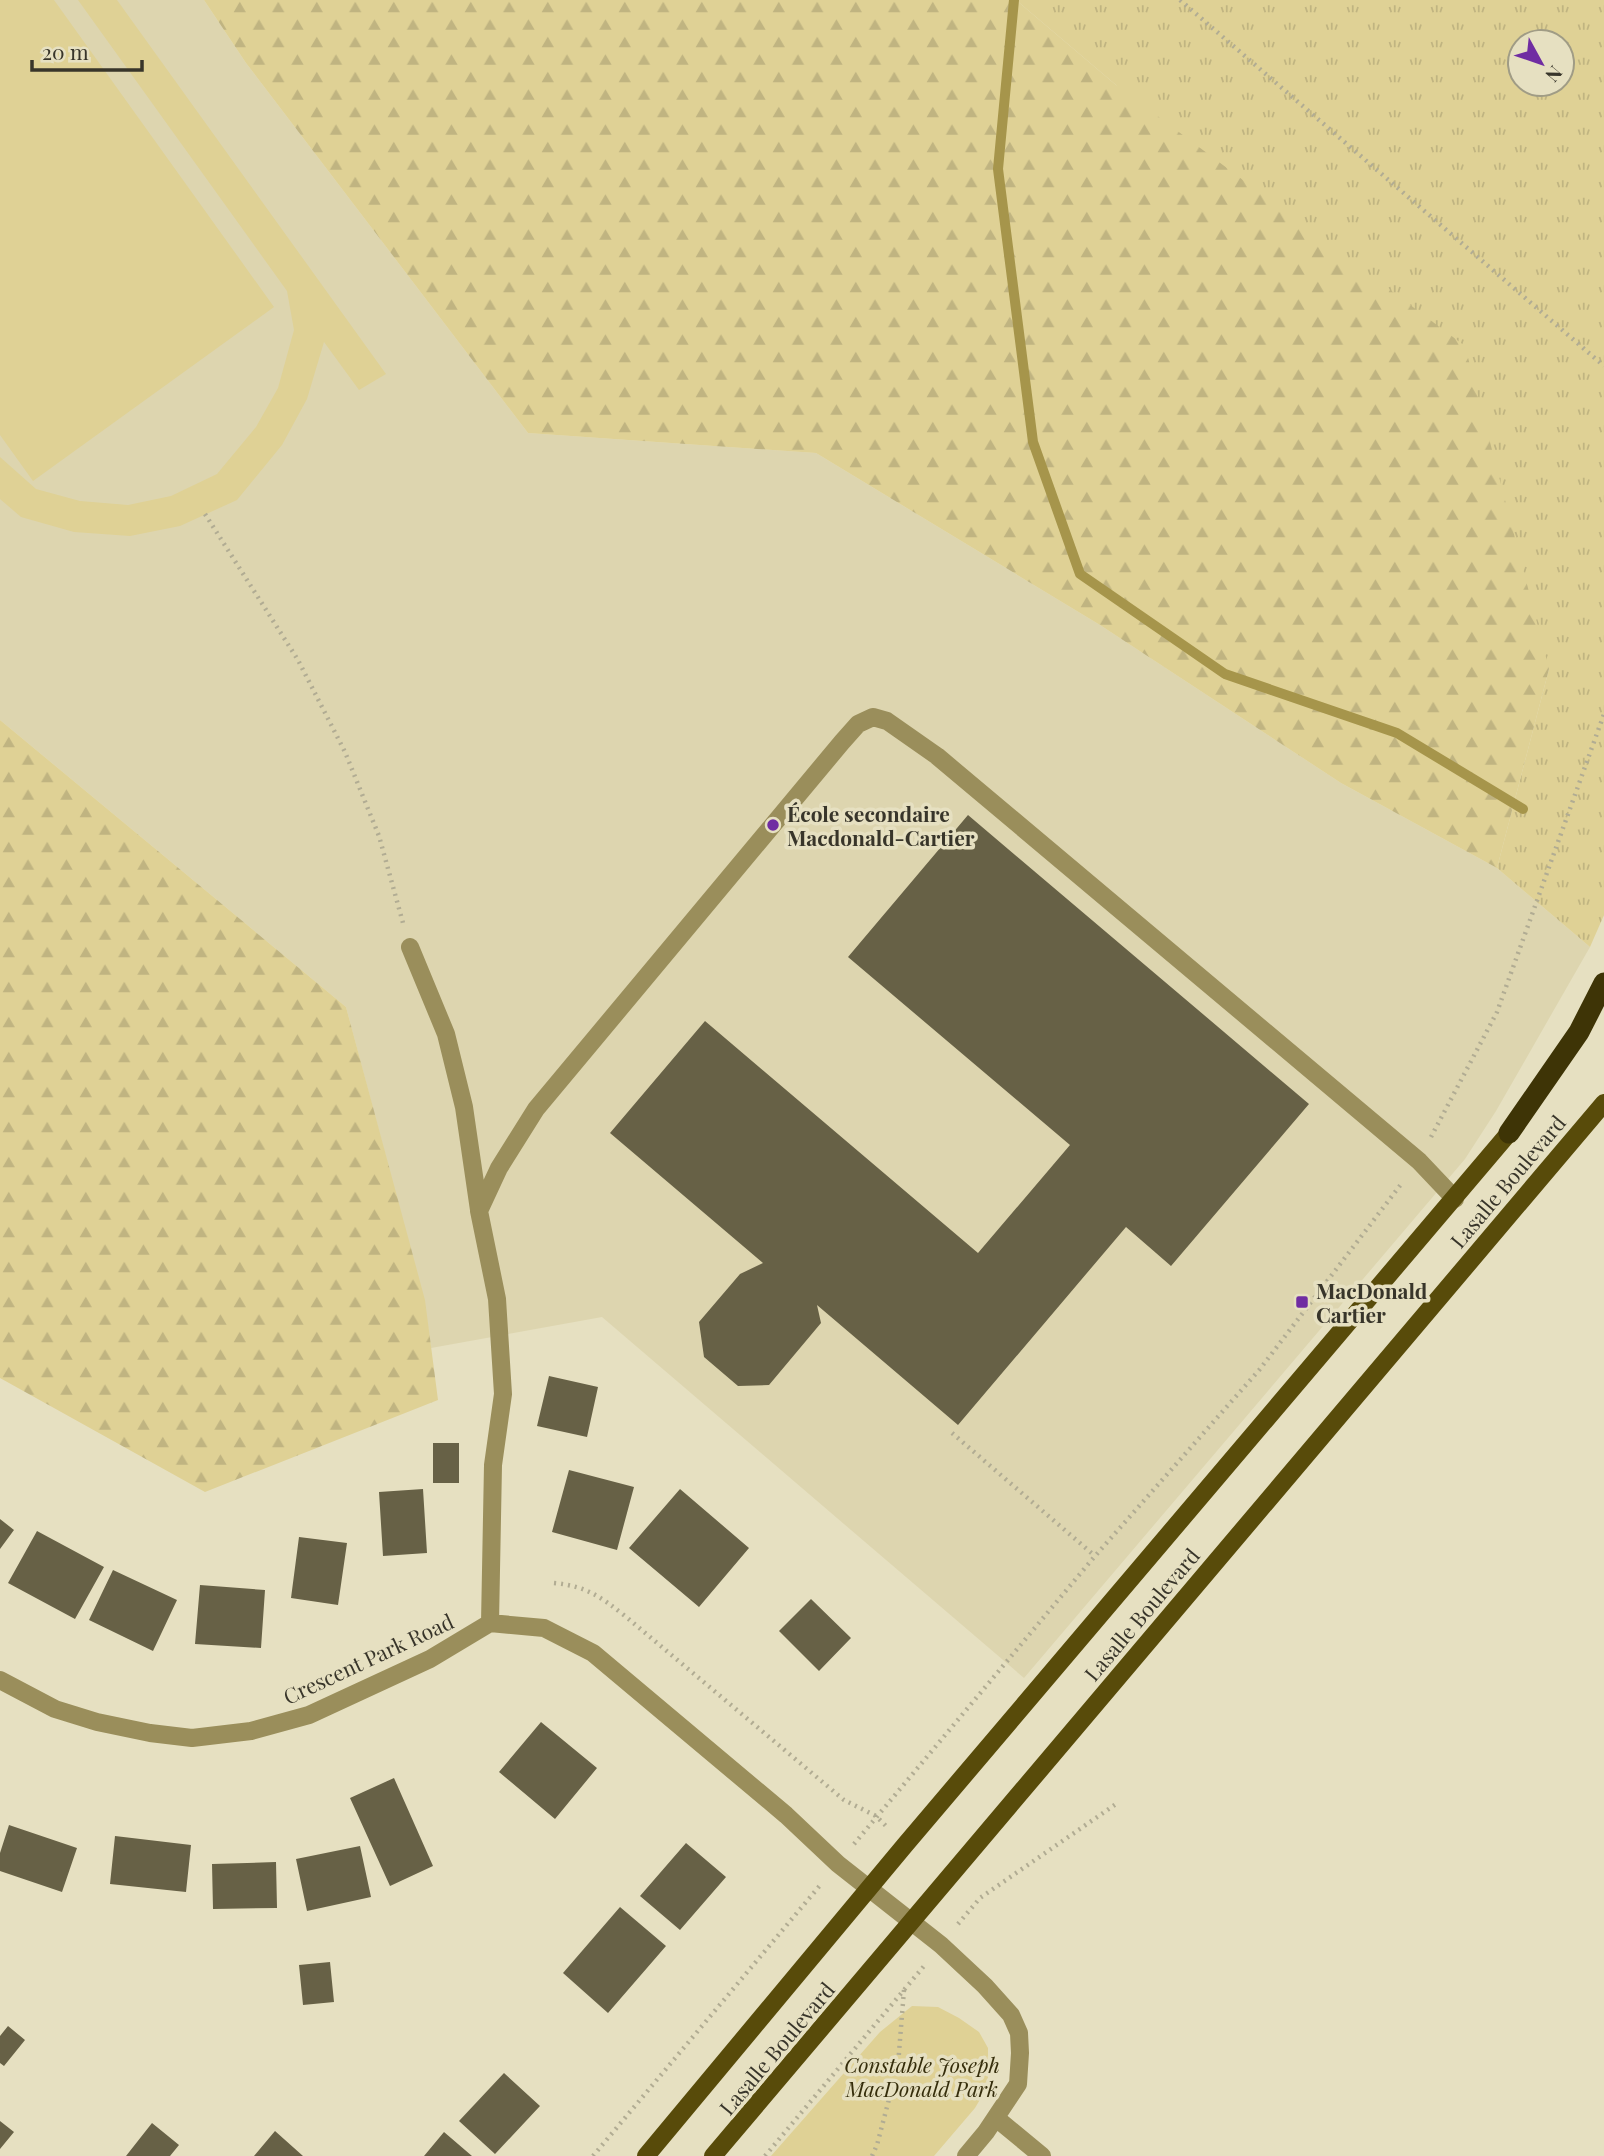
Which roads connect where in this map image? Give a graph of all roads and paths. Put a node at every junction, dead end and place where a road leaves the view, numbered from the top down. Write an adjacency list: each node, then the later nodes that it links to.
1 (1180, 0): 2 (path)
2 (1604, 366)
3 (205, 514): 5 (path)
4 (1604, 715): 9 (path)
5 (410, 947): 11 (street)
6 (1604, 984): 8 (highway)
7 (1604, 1102): 20 (main road, Lasalle Boulevard)
8 (1509, 1133): 10 (main road, Lasalle Boulevard)
9 (1419, 1161): 10 (street); 11 (street); 13 (path)
10 (1455, 1199): 18 (main road, Lasalle Boulevard)
11 (479, 1211): 15 (street)
12 (952, 1433): 13 (path)
13 (1096, 1556): 17 (path)
14 (554, 1583): 17 (path)
15 (490, 1623): 16 (street, Crescent Park Road); 19 (street)
16 (0, 1680)
17 (876, 1816): 18 (path); 19 (path)
18 (905, 1845): 21 (main road, Lasalle Boulevard)
19 (838, 1864): 21 (street); 26 (path)
20 (943, 1884): 22 (path); 23 (main road, Lasalle Boulevard)
21 (871, 1888): 23 (street); 27 (main road, Lasalle Boulevard)
22 (980, 1898)
23 (912, 1922): 25 (street); 28 (main road, Lasalle Boulevard)
24 (904, 1989): 29 (path)
25 (996, 2118): 30 (street); 31 (street)
26 (593, 2156)
27 (646, 2156)
28 (713, 2156)
29 (872, 2156)
30 (966, 2156)
31 (1042, 2156)

